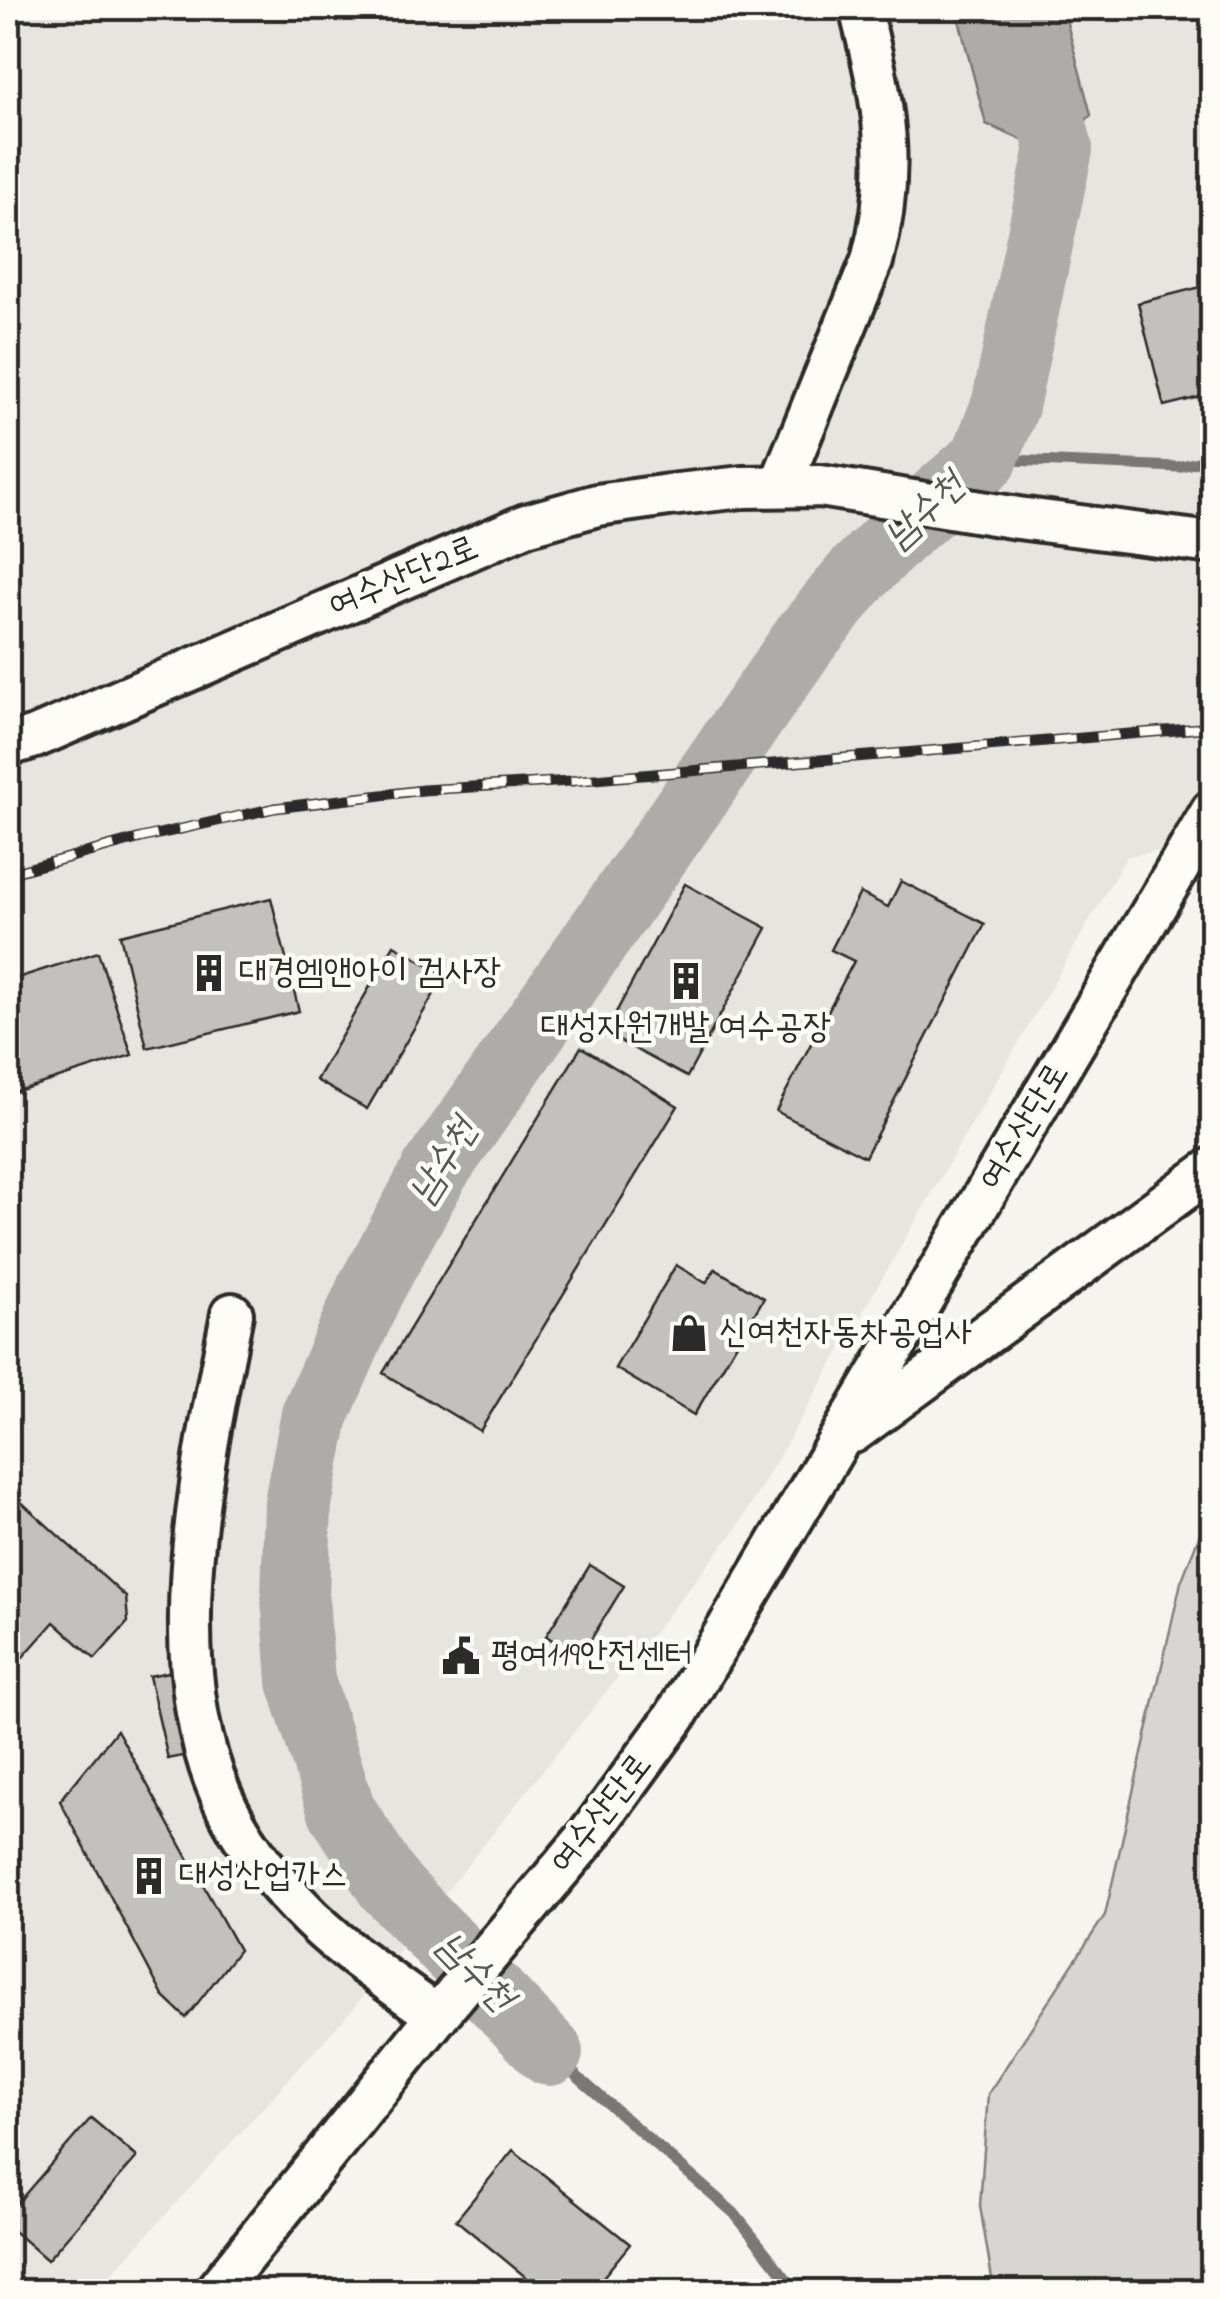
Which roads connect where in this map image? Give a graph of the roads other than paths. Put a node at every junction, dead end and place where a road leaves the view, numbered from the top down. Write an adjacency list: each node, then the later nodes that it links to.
1 (860, 8): 2 (street)
2 (800, 486): 3 (street, 여수산단2로); 4 (street, 여수산단2로)
3 (1212, 544)
4 (8, 746)
5 (1212, 810): 8 (street, 여수산단로)
6 (1212, 1169): 8 (street, 여수산단로)
7 (232, 1314): 9 (street)
8 (838, 1444): 9 (street, 여수산단로)
9 (437, 2016): 10 (street)
10 (229, 2286)

